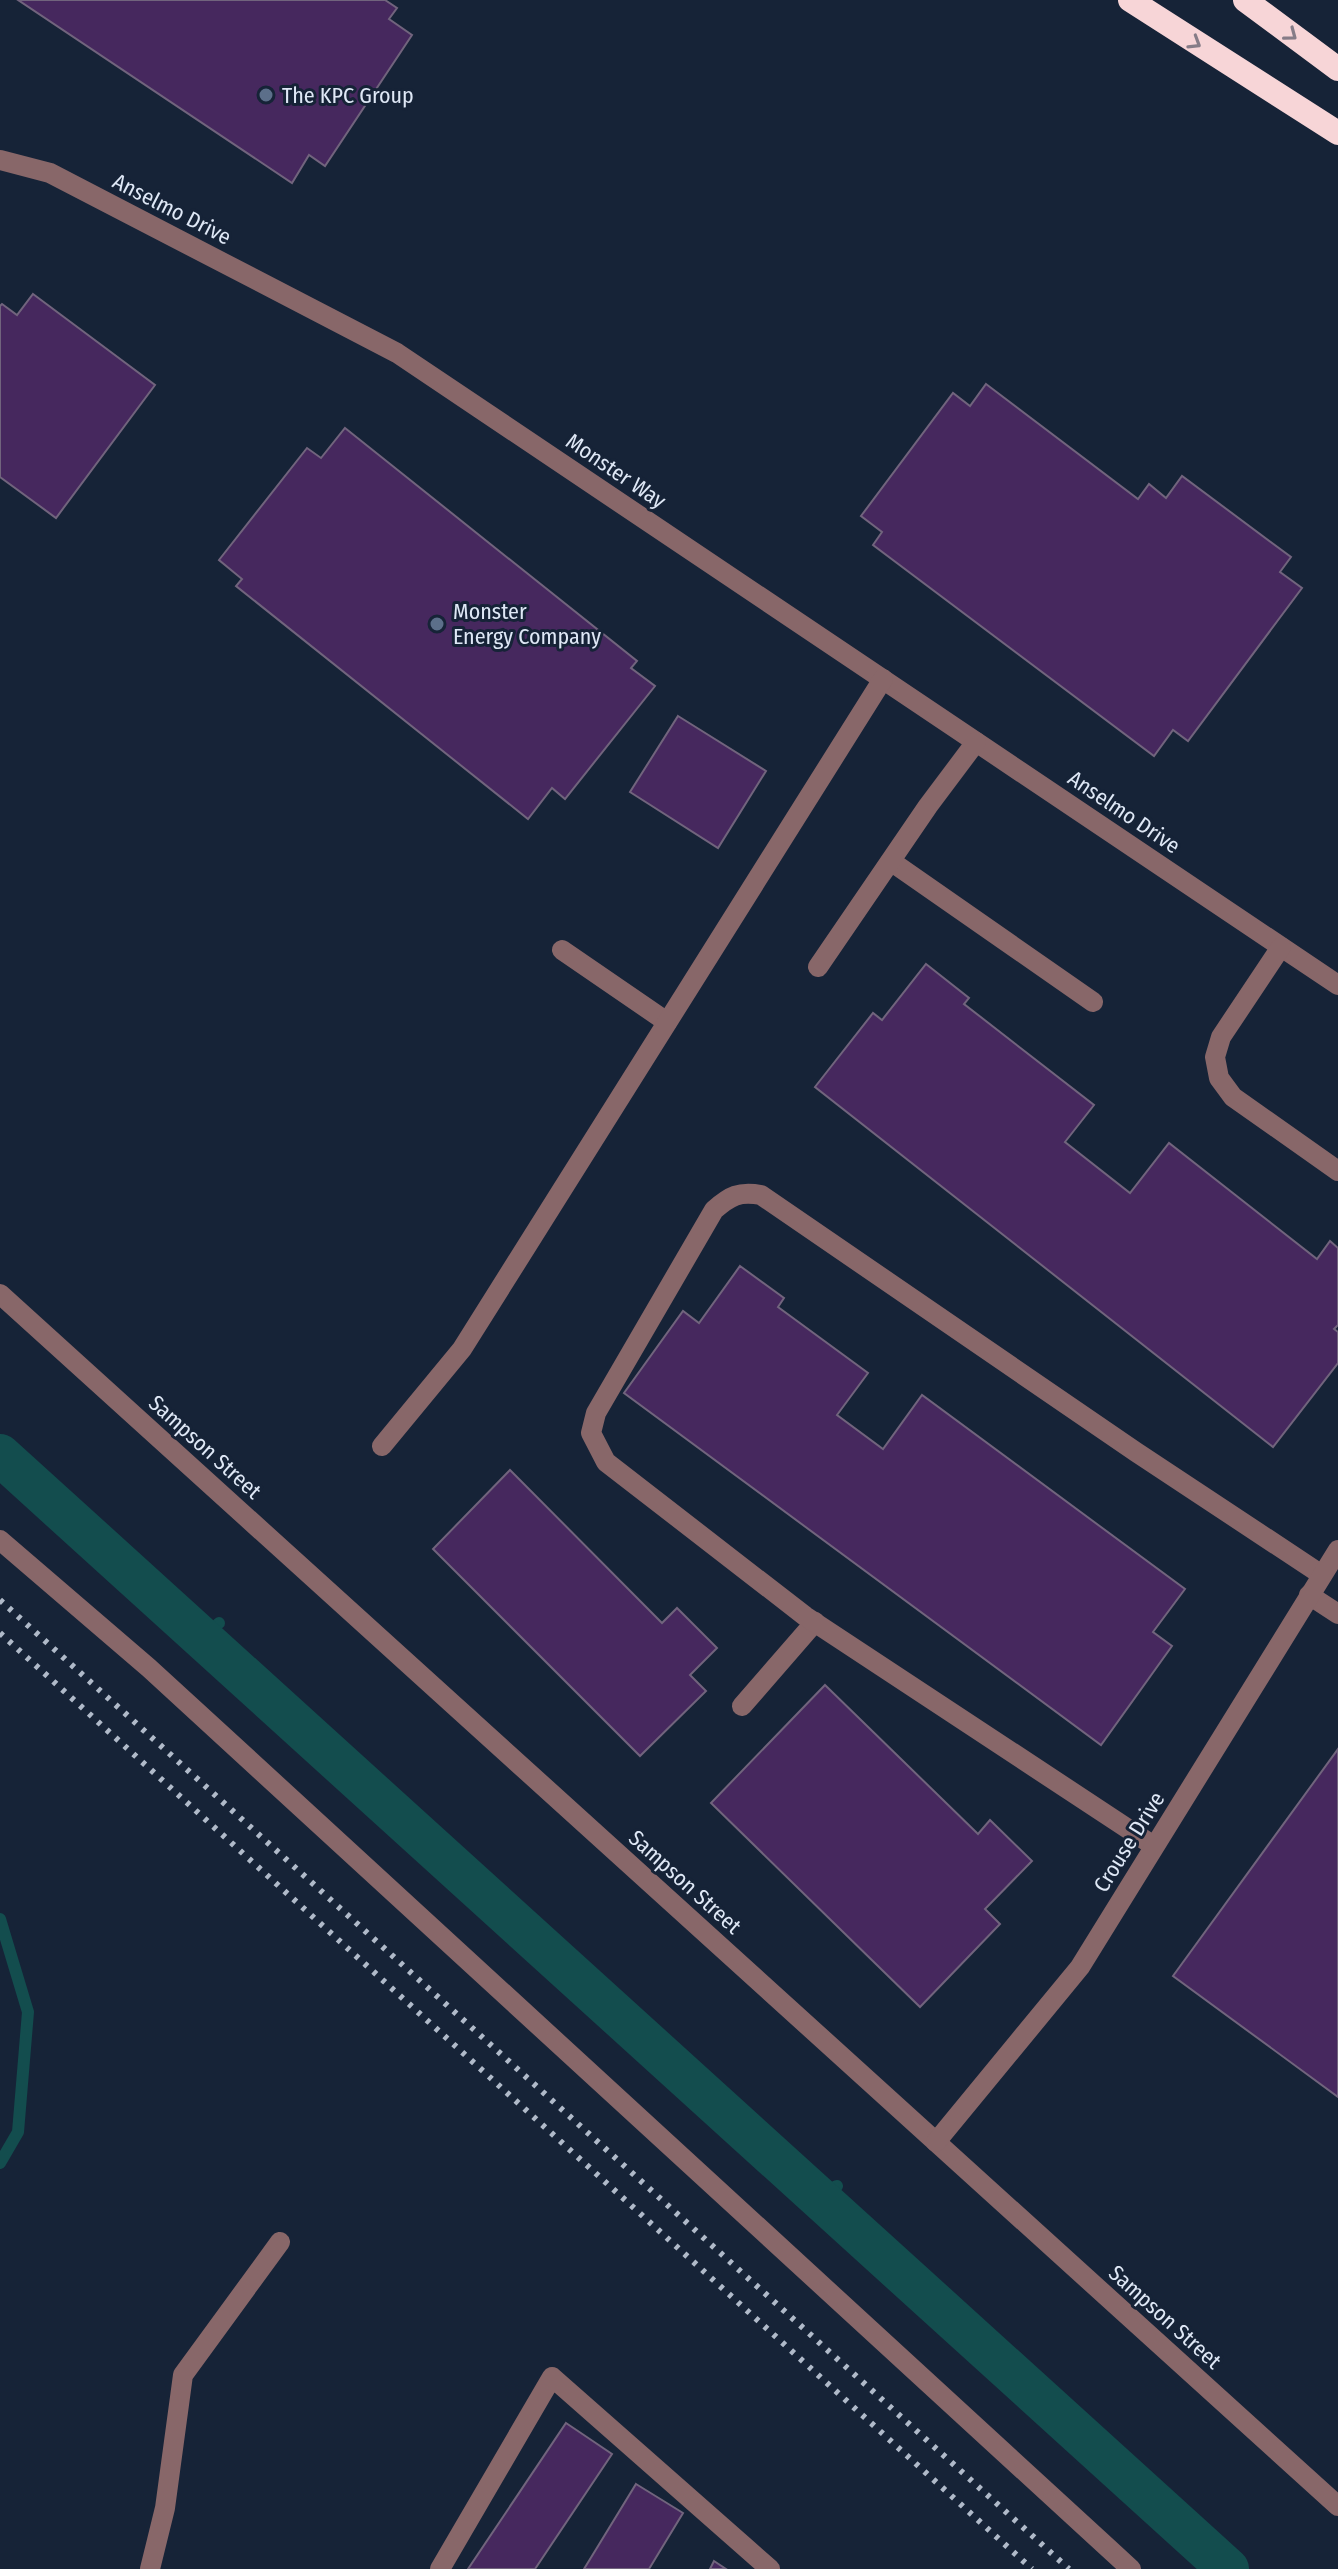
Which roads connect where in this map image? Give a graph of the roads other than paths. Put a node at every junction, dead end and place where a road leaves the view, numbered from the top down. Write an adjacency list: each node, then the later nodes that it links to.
1 (1130, 0): 4 (highway, one-way to 4)
2 (1245, 0): 3 (highway, one-way to 3)
3 (1338, 69)
4 (1338, 133)
5 (0, 160): 6 (street, Anselmo Drive)
6 (317, 311): 7 (street, Monster Way)
7 (883, 679): 8 (street, Anselmo Drive); 15 (street)
8 (976, 742): 9 (street); 10 (street, Anselmo Drive)
9 (892, 862): 12 (street); 14 (street)
10 (1281, 947): 13 (street, Anselmo Drive); 16 (street)
11 (562, 950): 15 (street)
12 (818, 967)
13 (1338, 985)
14 (1093, 1002)
15 (667, 1022): 18 (street)
16 (1338, 1171)
17 (0, 1294): 27 (street, Sampson Street)
18 (382, 1446)
19 (0, 1540): 33 (street)
20 (1338, 1550): 21 (street, Crouse Drive)
21 (1322, 1575): 22 (street, Crouse Drive); 24 (street)
22 (1309, 1595): 23 (street); 26 (street, Crouse Drive)
23 (1338, 1614)
24 (815, 1622): 25 (street); 26 (street)
25 (742, 1706)
26 (1154, 1846): 27 (street, Crouse Drive)
27 (936, 2142): 29 (street, Sampson Street)
28 (280, 2242): 30 (street)
29 (1338, 2506)
30 (150, 2569)
31 (440, 2569): 32 (street)
32 (770, 2569)
33 (1131, 2569)

